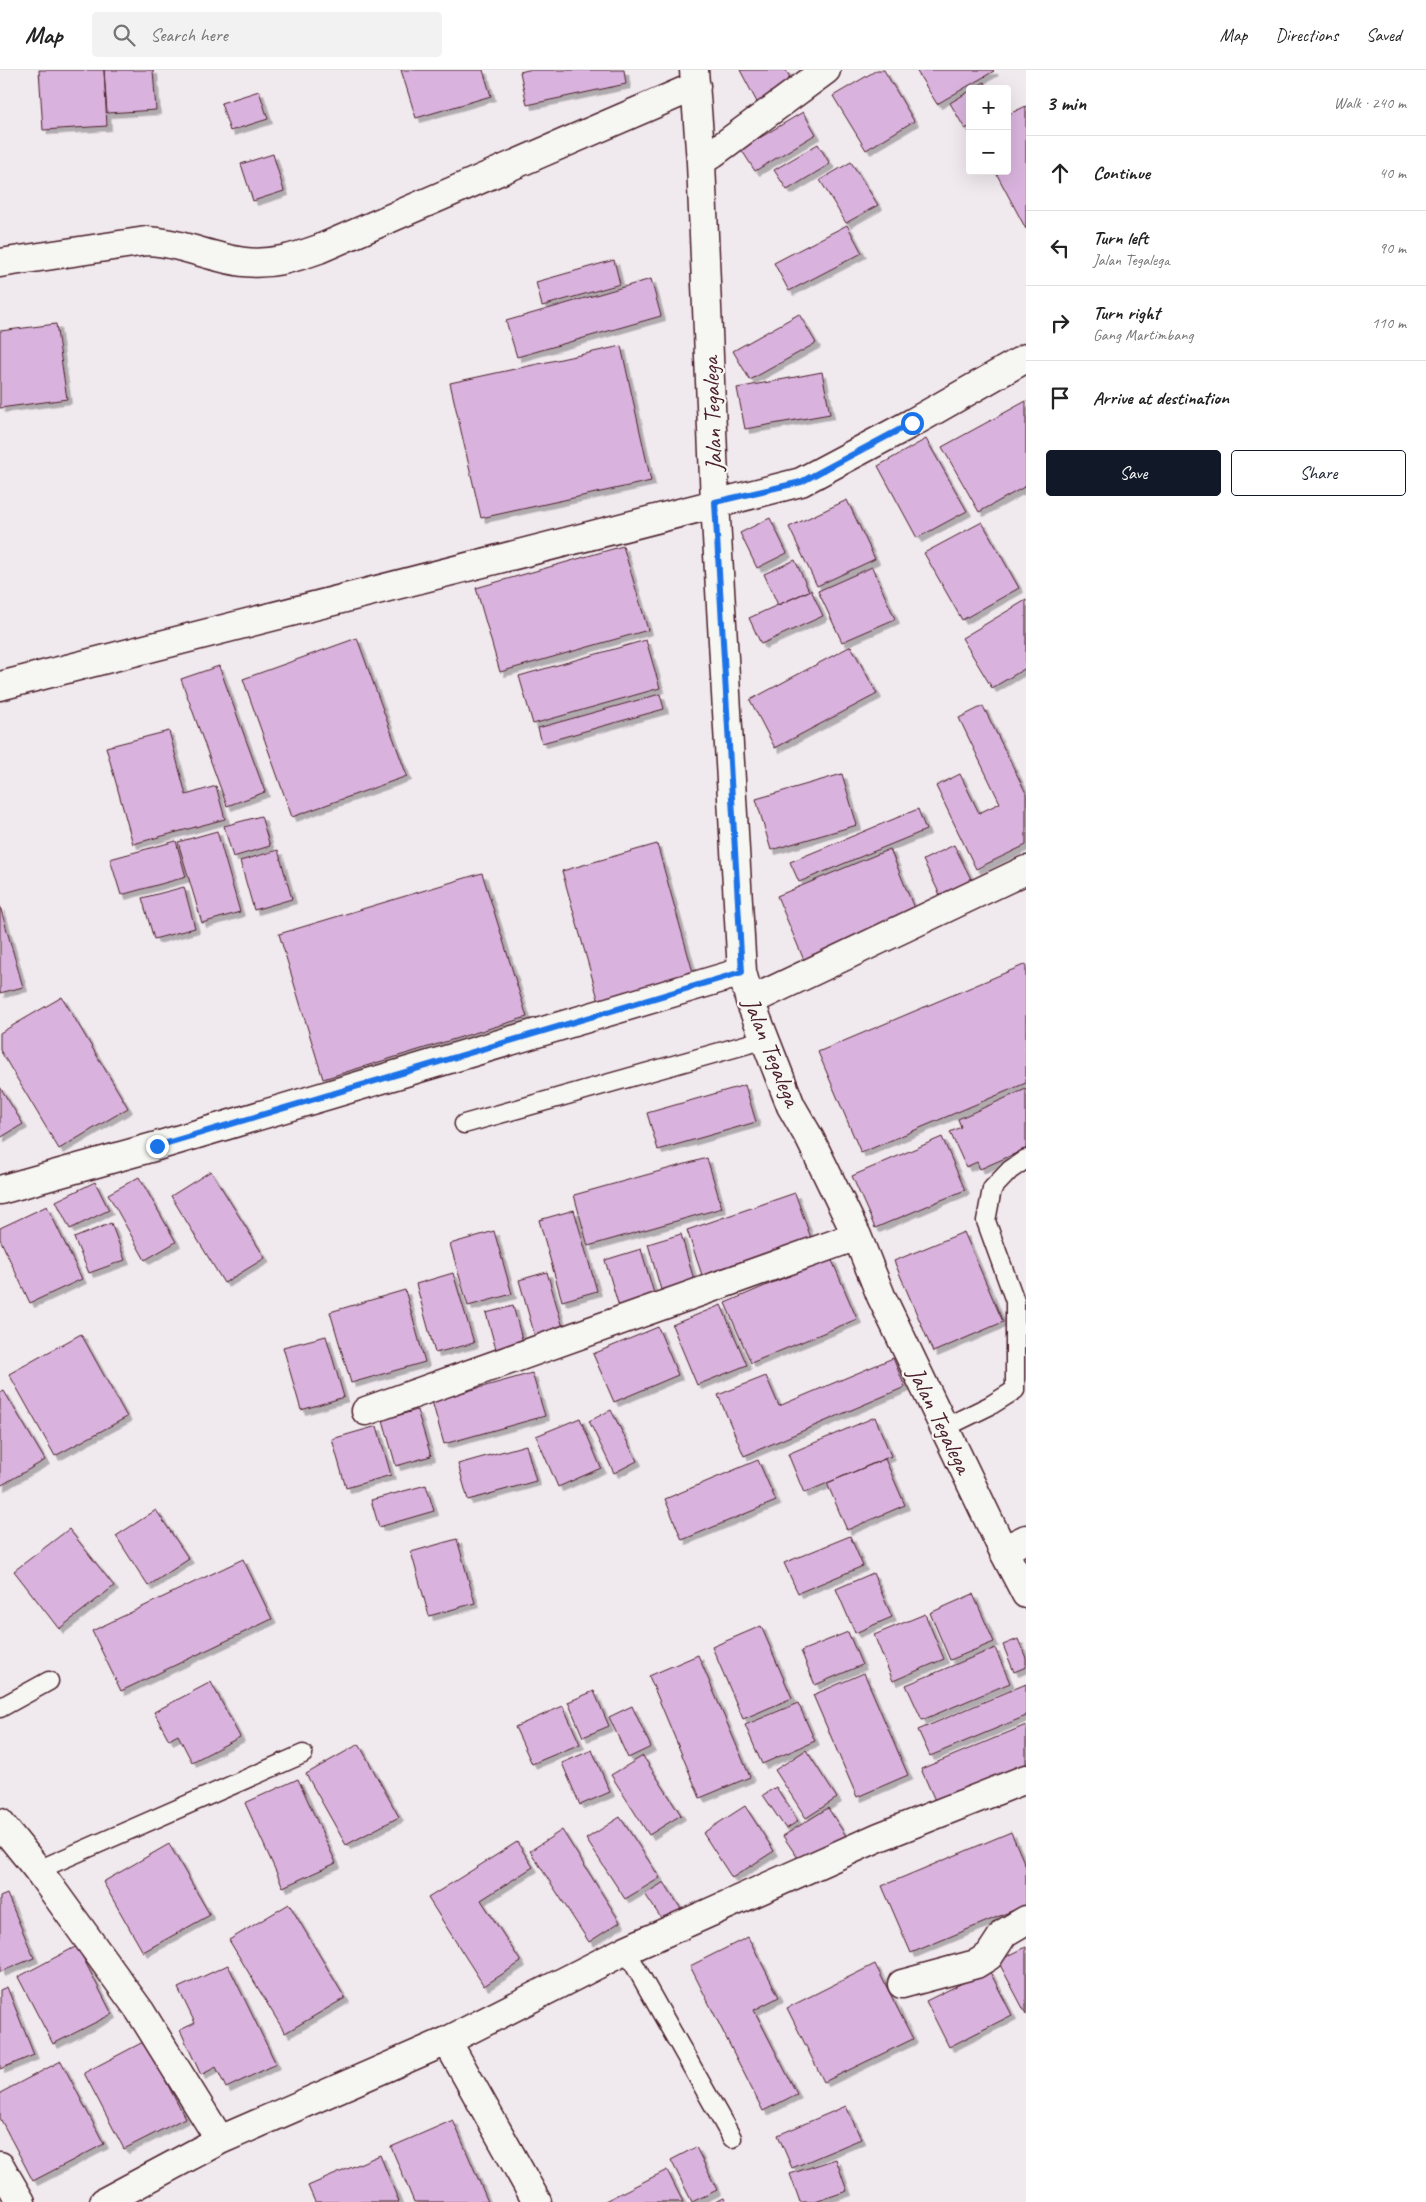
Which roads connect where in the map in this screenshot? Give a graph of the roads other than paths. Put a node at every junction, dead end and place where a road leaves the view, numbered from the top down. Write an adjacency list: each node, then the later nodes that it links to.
1 (826, 70): 3 (street)
2 (695, 78): 3 (street, Jalan Tegalega); 4 (street)
3 (701, 162): 6 (street, Jalan Tegalega)
4 (0, 263)
5 (1026, 358): 6 (street)
6 (715, 502): 7 (street); 9 (street, Jalan Tegalega)
7 (0, 686)
8 (1026, 870): 10 (street)
9 (742, 972): 10 (street, Jalan Tegalega); 14 (street)
10 (750, 1001): 11 (street, Jalan Tegalega)
11 (766, 1039): 12 (lane); 15 (street, Jalan Tegalega)
12 (464, 1124)
13 (1026, 1159): 16 (lane)
14 (0, 1190)
15 (857, 1236): 17 (street); 18 (street, Jalan Tegalega)
16 (1021, 1390): 18 (lane)
17 (366, 1411)
18 (944, 1428): 19 (street, Jalan Tegalega)
19 (1014, 1544): 20 (street, Jalan Tegalega)
20 (1026, 1594)
21 (49, 1681): 22 (lane)
22 (0, 1708)
23 (303, 1754): 26 (lane)
24 (1026, 1779): 28 (street)
25 (0, 1823): 26 (street)
26 (38, 1870): 32 (street)
27 (1026, 1920): 29 (street)
28 (626, 1950): 30 (street); 31 (lane)
29 (902, 1984)
30 (448, 2040): 32 (street); 36 (street)
31 (732, 2138)
32 (220, 2140): 35 (street)
33 (0, 2166): 34 (street)
34 (21, 2202)
35 (104, 2202)
36 (537, 2202)

